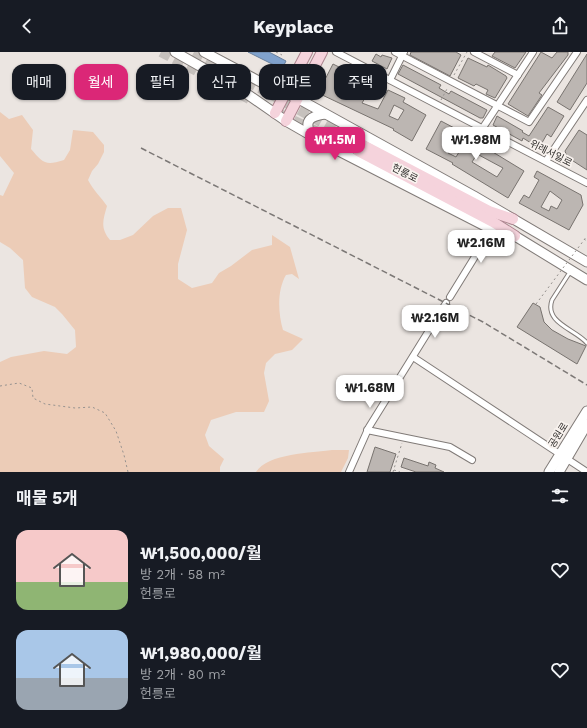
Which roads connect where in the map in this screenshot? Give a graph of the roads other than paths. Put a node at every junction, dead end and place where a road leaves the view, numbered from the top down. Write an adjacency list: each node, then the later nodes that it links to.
1 (175, 52): 23 (main road, 헌릉로)
2 (204, 52): 17 (main road, 헌릉로)
3 (307, 52): 13 (main road)
4 (322, 52): 14 (main road)
5 (336, 52): 16 (street, 위례서일로)
6 (395, 52): 11 (street)
7 (474, 52): 12 (street)
8 (490, 52): 12 (street)
9 (533, 52): 15 (street)
10 (576, 52): 22 (street)
11 (403, 54): 16 (street); 22 (street)
12 (486, 59): 15 (street)
13 (301, 64)
14 (315, 64)
15 (518, 75): 22 (street)
16 (390, 80): 26 (street, 위례서일로)
17 (259, 81)
18 (282, 100): 23 (main road)
19 (296, 100): 25 (main road)
20 (300, 100): 24 (main road, 헌릉로)
21 (587, 100): 28 (street)
22 (498, 106): 26 (street)
23 (275, 113): 25 (main road, 헌릉로)
24 (325, 114): 27 (main road); 30 (main road, 헌릉로)
25 (286, 121): 27 (main road, 헌릉로)
26 (482, 129): 28 (street, 위례서일로)
27 (311, 135): 31 (main road, 헌릉로)
28 (546, 161): 29 (street, 위례서일로)
29 (587, 183)
30 (513, 219): 32 (main road); 33 (main road, 헌릉로)
31 (492, 229): 32 (main road, 헌릉로); 36 (street)
32 (515, 236): 34 (main road, 헌릉로)
33 (587, 262)
34 (571, 271): 35 (main road, 헌릉로); 38 (lane)
35 (587, 280)
36 (450, 296)
37 (446, 303): 39 (street)
38 (587, 343)
39 (413, 357): 42 (street); 43 (street)
40 (587, 411): 43 (main road, 공원로)
41 (587, 424): 43 (main road, 공원로)
42 (367, 430): 44 (street); 45 (street)
43 (563, 456): 46 (main road, 공원로); 47 (main road, 공원로); 48 (street)
44 (472, 460)
45 (349, 472)
46 (549, 472)
47 (559, 472)
48 (587, 472)

